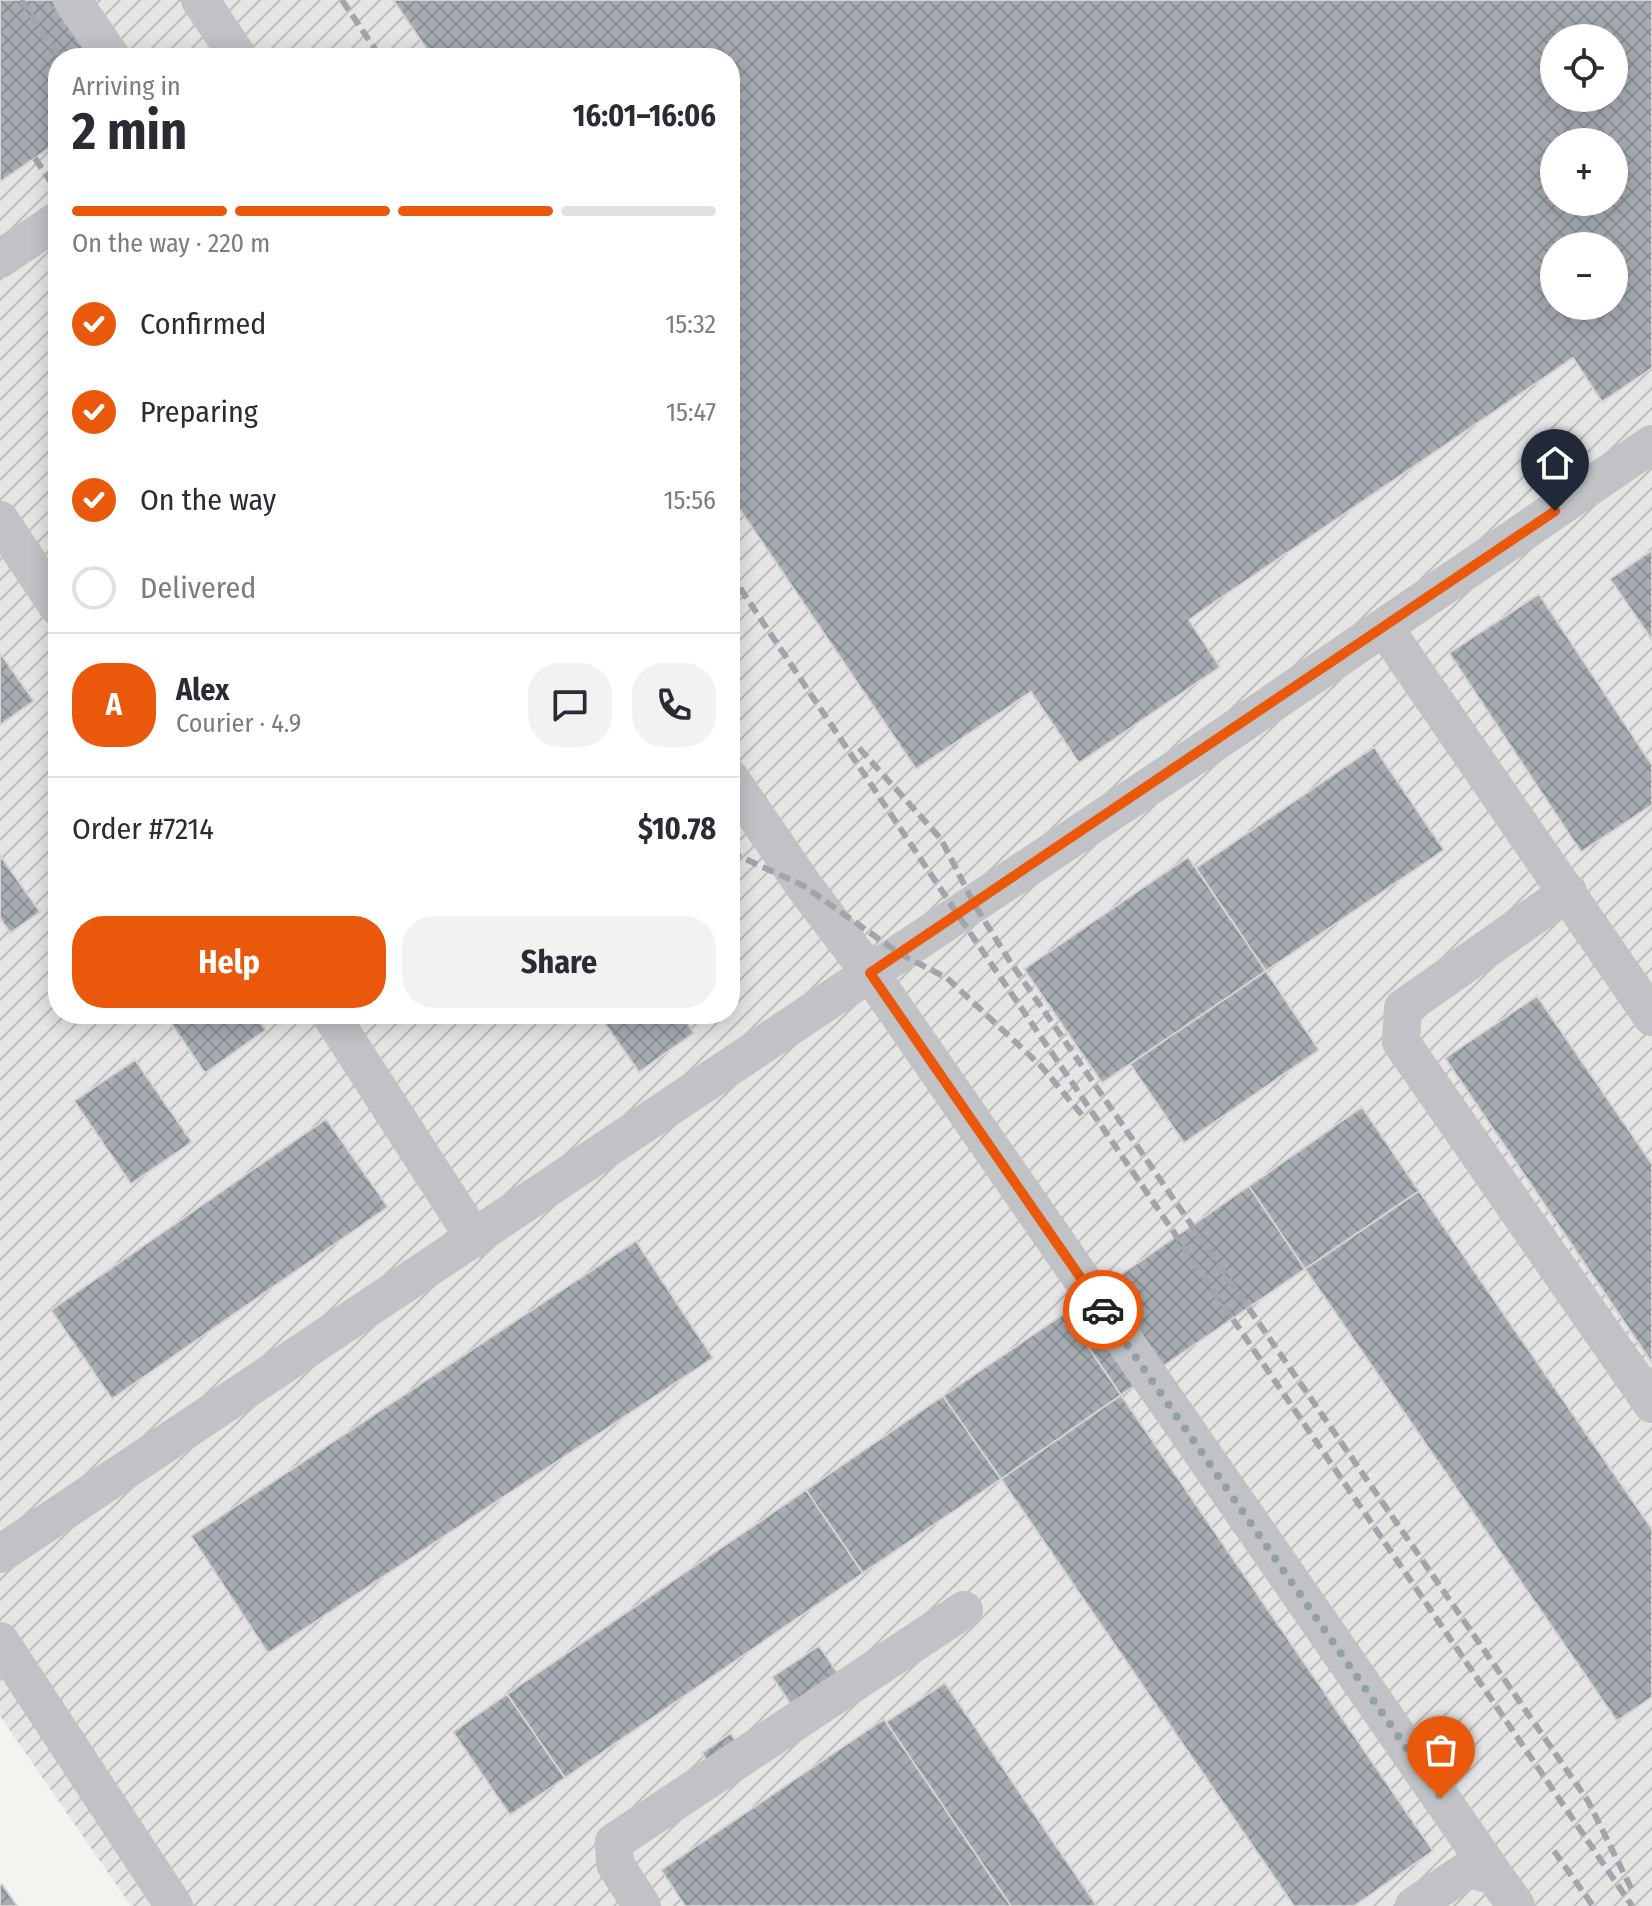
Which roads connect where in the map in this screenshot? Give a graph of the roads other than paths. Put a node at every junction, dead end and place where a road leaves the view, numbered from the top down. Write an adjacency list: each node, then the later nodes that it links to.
1 (72, 0): 3 (street)
2 (200, 0): 4 (street)
3 (105, 48)
4 (232, 48)
5 (48, 227): 6 (street)
6 (0, 259)
7 (1652, 444): 10 (street)
8 (0, 520): 9 (street)
9 (48, 592)
10 (1384, 627): 12 (street); 13 (street)
11 (740, 793): 13 (street)
12 (1568, 892): 14 (street); 17 (street)
13 (870, 973): 16 (street); 21 (street)
14 (1652, 1017)
15 (336, 1024): 16 (street)
16 (475, 1239): 18 (street)
17 (1652, 1404)
18 (0, 1554)
19 (964, 1610): 23 (street)
20 (0, 1641): 22 (street)
21 (1505, 1891): 24 (street)
22 (174, 1906)
23 (642, 1906)
24 (1414, 1906)

